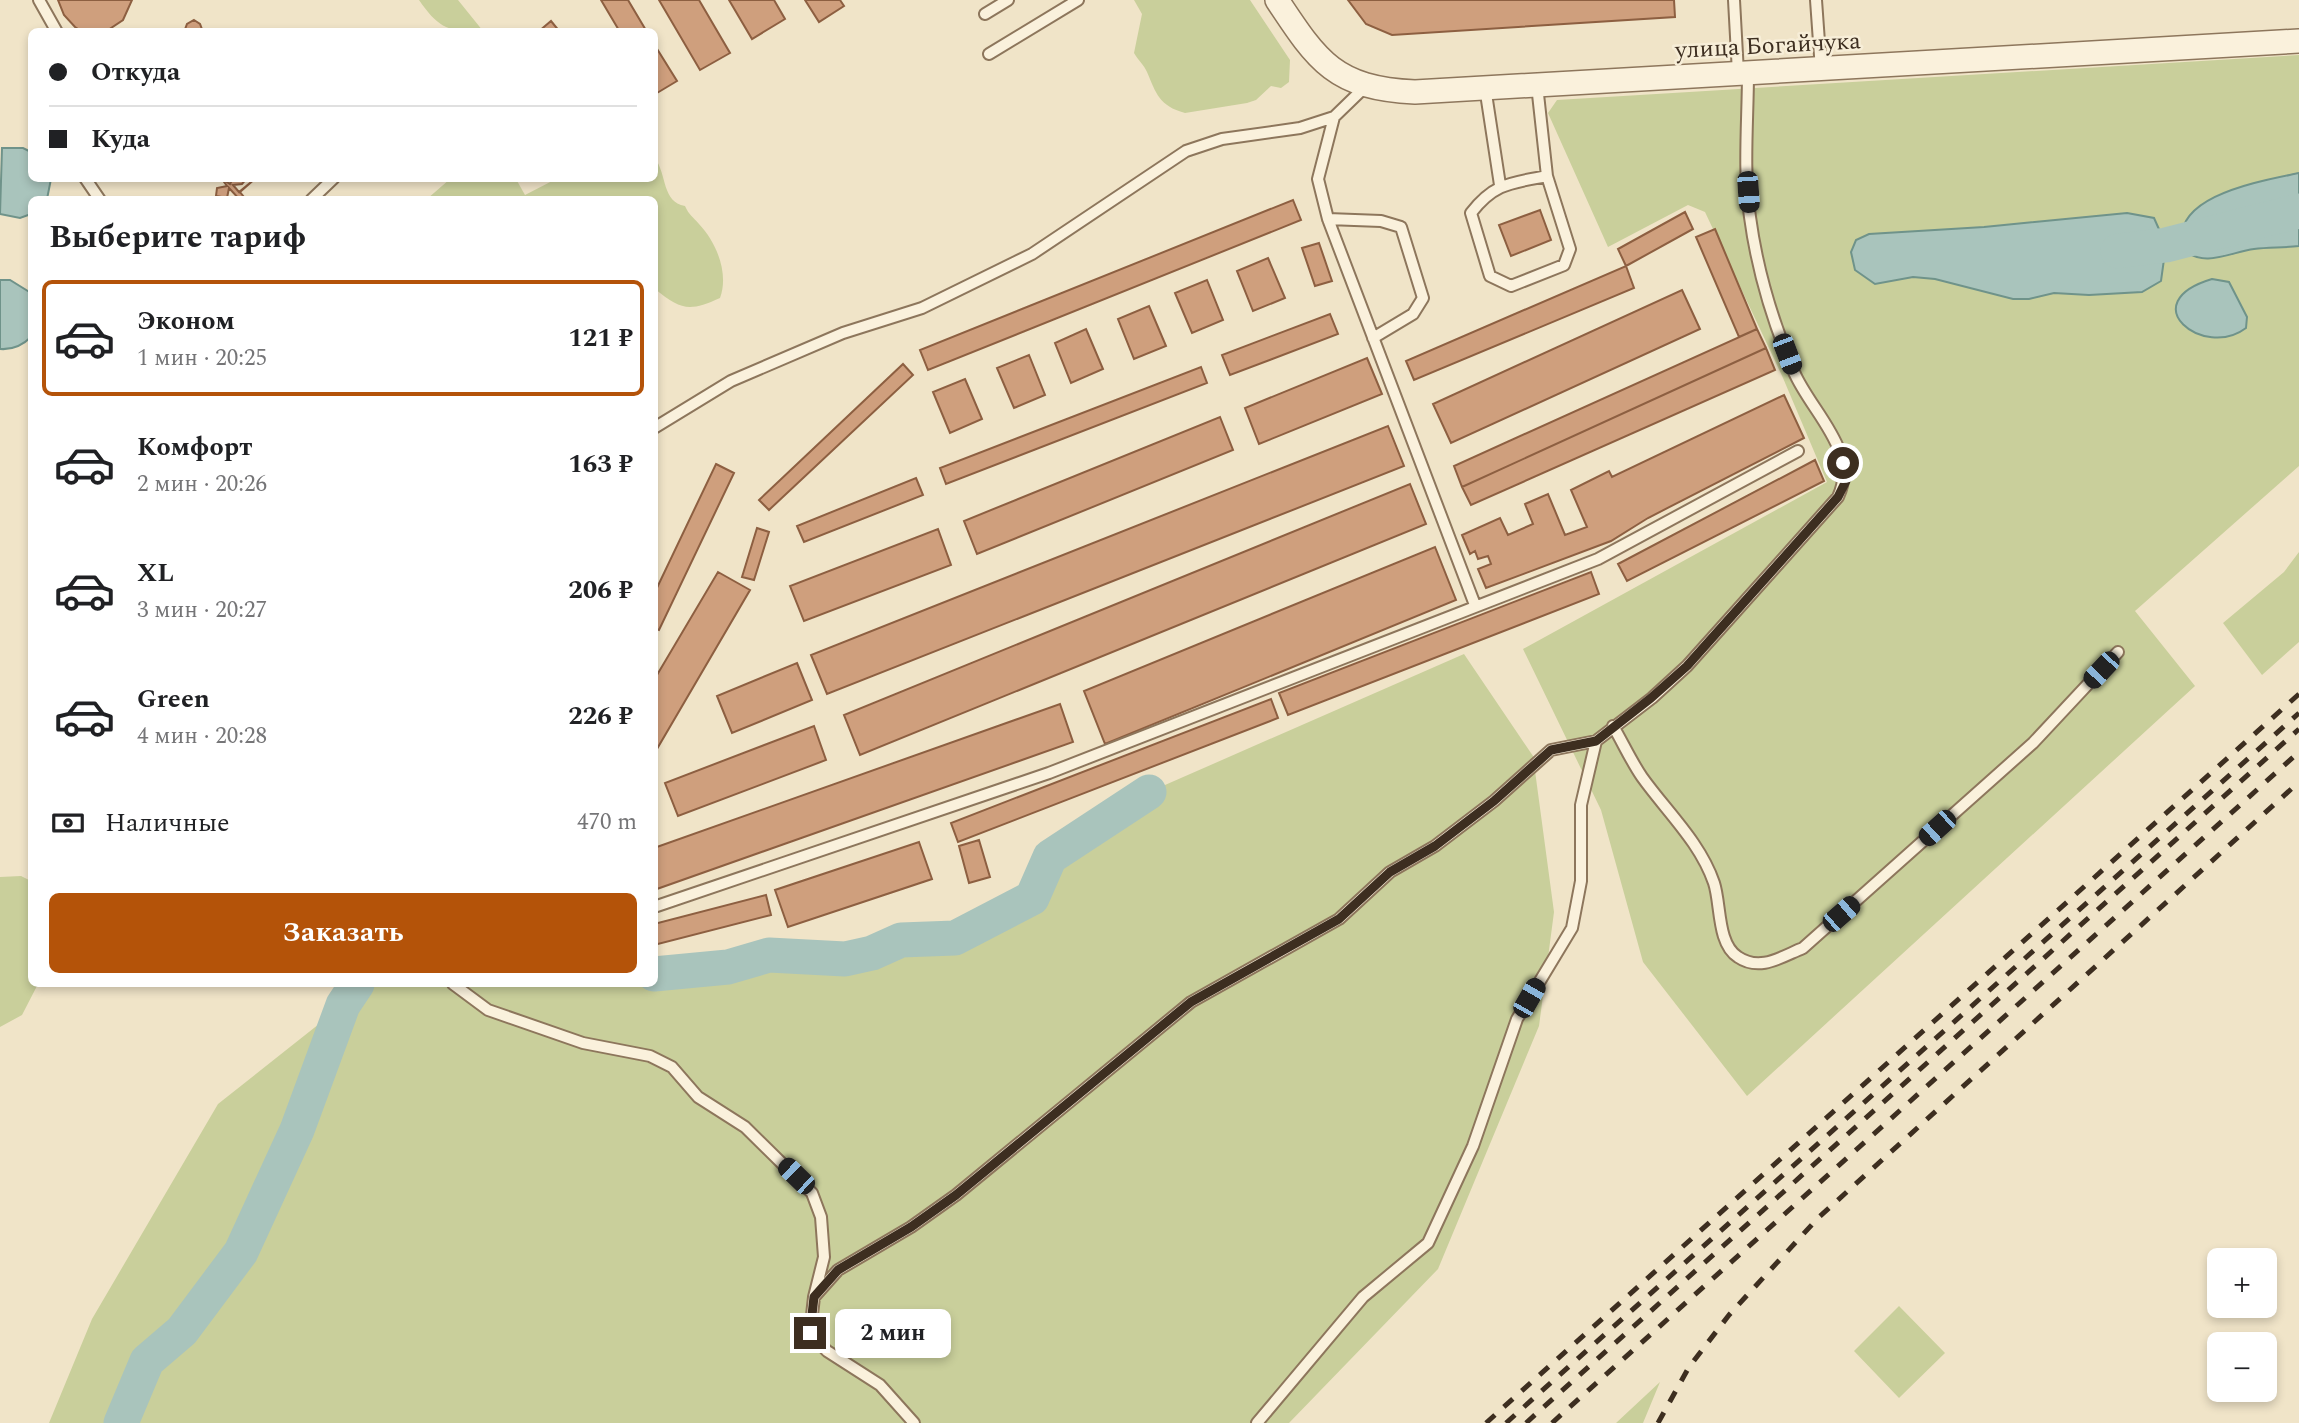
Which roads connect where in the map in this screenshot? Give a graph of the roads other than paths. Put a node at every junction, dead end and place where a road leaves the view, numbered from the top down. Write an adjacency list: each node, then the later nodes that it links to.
1 (39, 0): 8 (lane)
2 (1008, 0): 7 (lane)
3 (1078, 0): 10 (lane)
4 (1277, 0): 14 (street, улица Богайчука)
5 (1734, 0): 12 (lane)
6 (1816, 0): 11 (lane)
7 (985, 14)
8 (55, 28)
9 (2299, 41): 11 (street, улица Богайчука)
10 (989, 54)
11 (1821, 70): 12 (street, улица Богайчука)
12 (1743, 73): 13 (street, улица Богайчука); 27 (lane)
13 (1536, 84): 15 (street, улица Богайчука); 17 (lane)
14 (1366, 86): 15 (street, улица Богайчука); 16 (lane)
15 (1485, 87): 19 (lane)
16 (1334, 117): 21 (lane); 23 (lane)
17 (1547, 176): 19 (lane); 19 (lane)
18 (330, 182): 20 (lane)
19 (1500, 185)
20 (315, 196)
21 (1328, 219): 22 (lane); 22 (lane)
22 (1373, 338): 25 (lane)
23 (658, 426)
24 (1798, 451): 25 (lane)
25 (1475, 605): 29 (lane)
26 (2118, 652): 27 (lane)
27 (1613, 726): 28 (lane)
28 (1596, 741): 31 (lane); 33 (lane)
29 (658, 906)
30 (457, 987): 31 (lane)
31 (814, 1297): 32 (lane)
32 (914, 1423)
33 (1257, 1423)

